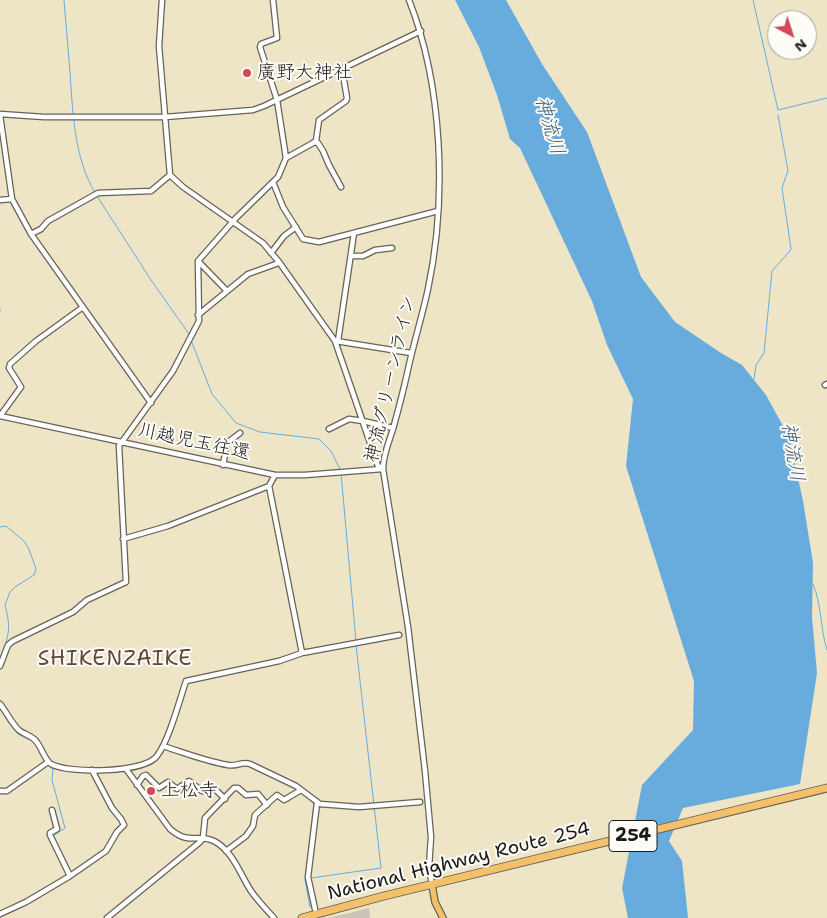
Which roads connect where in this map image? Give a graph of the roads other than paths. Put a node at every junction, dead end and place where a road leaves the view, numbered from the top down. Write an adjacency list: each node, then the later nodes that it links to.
1 (162, 0): 8 (street)
2 (273, 0): 6 (street)
3 (409, 0): 4 (street, 神流グリーンライン)
4 (421, 31): 5 (street); 16 (street, 神流グリーンライン)
5 (342, 69): 6 (street); 9 (street)
6 (277, 100): 8 (street); 10 (street)
7 (0, 115): 8 (street); 14 (street)
8 (165, 118): 11 (street)
9 (314, 142): 10 (street); 13 (street)
10 (286, 158): 12 (street)
11 (170, 175): 17 (street); 20 (street)
12 (273, 182): 17 (street); 18 (street)
13 (341, 187)
14 (12, 198): 15 (street); 20 (street)
15 (0, 200)
16 (438, 211): 19 (street); 30 (street, 神流グリーンライン)
17 (232, 222): 22 (street); 24 (street)
18 (296, 227): 19 (street); 22 (street)
19 (354, 233): 23 (street)
20 (31, 234): 27 (street)
21 (392, 248): 23 (street)
22 (271, 253): 25 (street)
23 (352, 256): 29 (street)
24 (198, 261): 26 (street); 28 (street)
25 (279, 262): 26 (street); 29 (street)
26 (227, 291): 28 (street)
27 (83, 307): 31 (street); 32 (street)
28 (198, 315): 31 (street)
29 (336, 341): 30 (street); 33 (street)
30 (411, 353): 34 (street, 神流グリーンライン)
31 (151, 403): 37 (street)
32 (0, 416): 37 (street, 川越児玉往還)
33 (363, 421): 34 (street); 35 (street); 39 (street)
34 (393, 428): 39 (street, 神流グリーンライン)
35 (330, 429)
36 (240, 433): 38 (street)
37 (121, 441): 38 (street, 川越児玉往還); 42 (street)
38 (224, 465): 40 (street, 川越児玉往還)
39 (383, 469): 40 (street, 川越児玉往還); 63 (street, 神流グリーンライン)
40 (276, 475): 41 (street)
41 (269, 486): 42 (street); 44 (street)
42 (123, 540): 45 (street)
43 (399, 635): 44 (street)
44 (302, 653): 47 (street)
45 (0, 666)
46 (0, 704): 48 (street)
47 (163, 746): 49 (street); 53 (street)
48 (48, 762): 50 (street); 54 (street)
49 (126, 769): 50 (street); 51 (street)
50 (92, 770): 62 (street)
51 (137, 785): 55 (street); 60 (street)
52 (827, 788): 63 (highway, National Highway Route 254 / 254)
53 (301, 790): 57 (street); 58 (street)
54 (0, 791)
55 (225, 799): 58 (street); 60 (street)
56 (420, 802): 57 (street)
57 (317, 803): 64 (street)
58 (267, 805): 61 (street)
59 (52, 810): 62 (street)
60 (203, 838): 61 (street); 66 (street)
61 (226, 851): 67 (street)
62 (70, 876): 65 (street)
63 (436, 884): 68 (highway, National Highway Route 254 / 254); 69 (main road)
64 (315, 909)
65 (0, 914)
66 (108, 918)
67 (274, 918)
68 (302, 918)
69 (442, 918)

